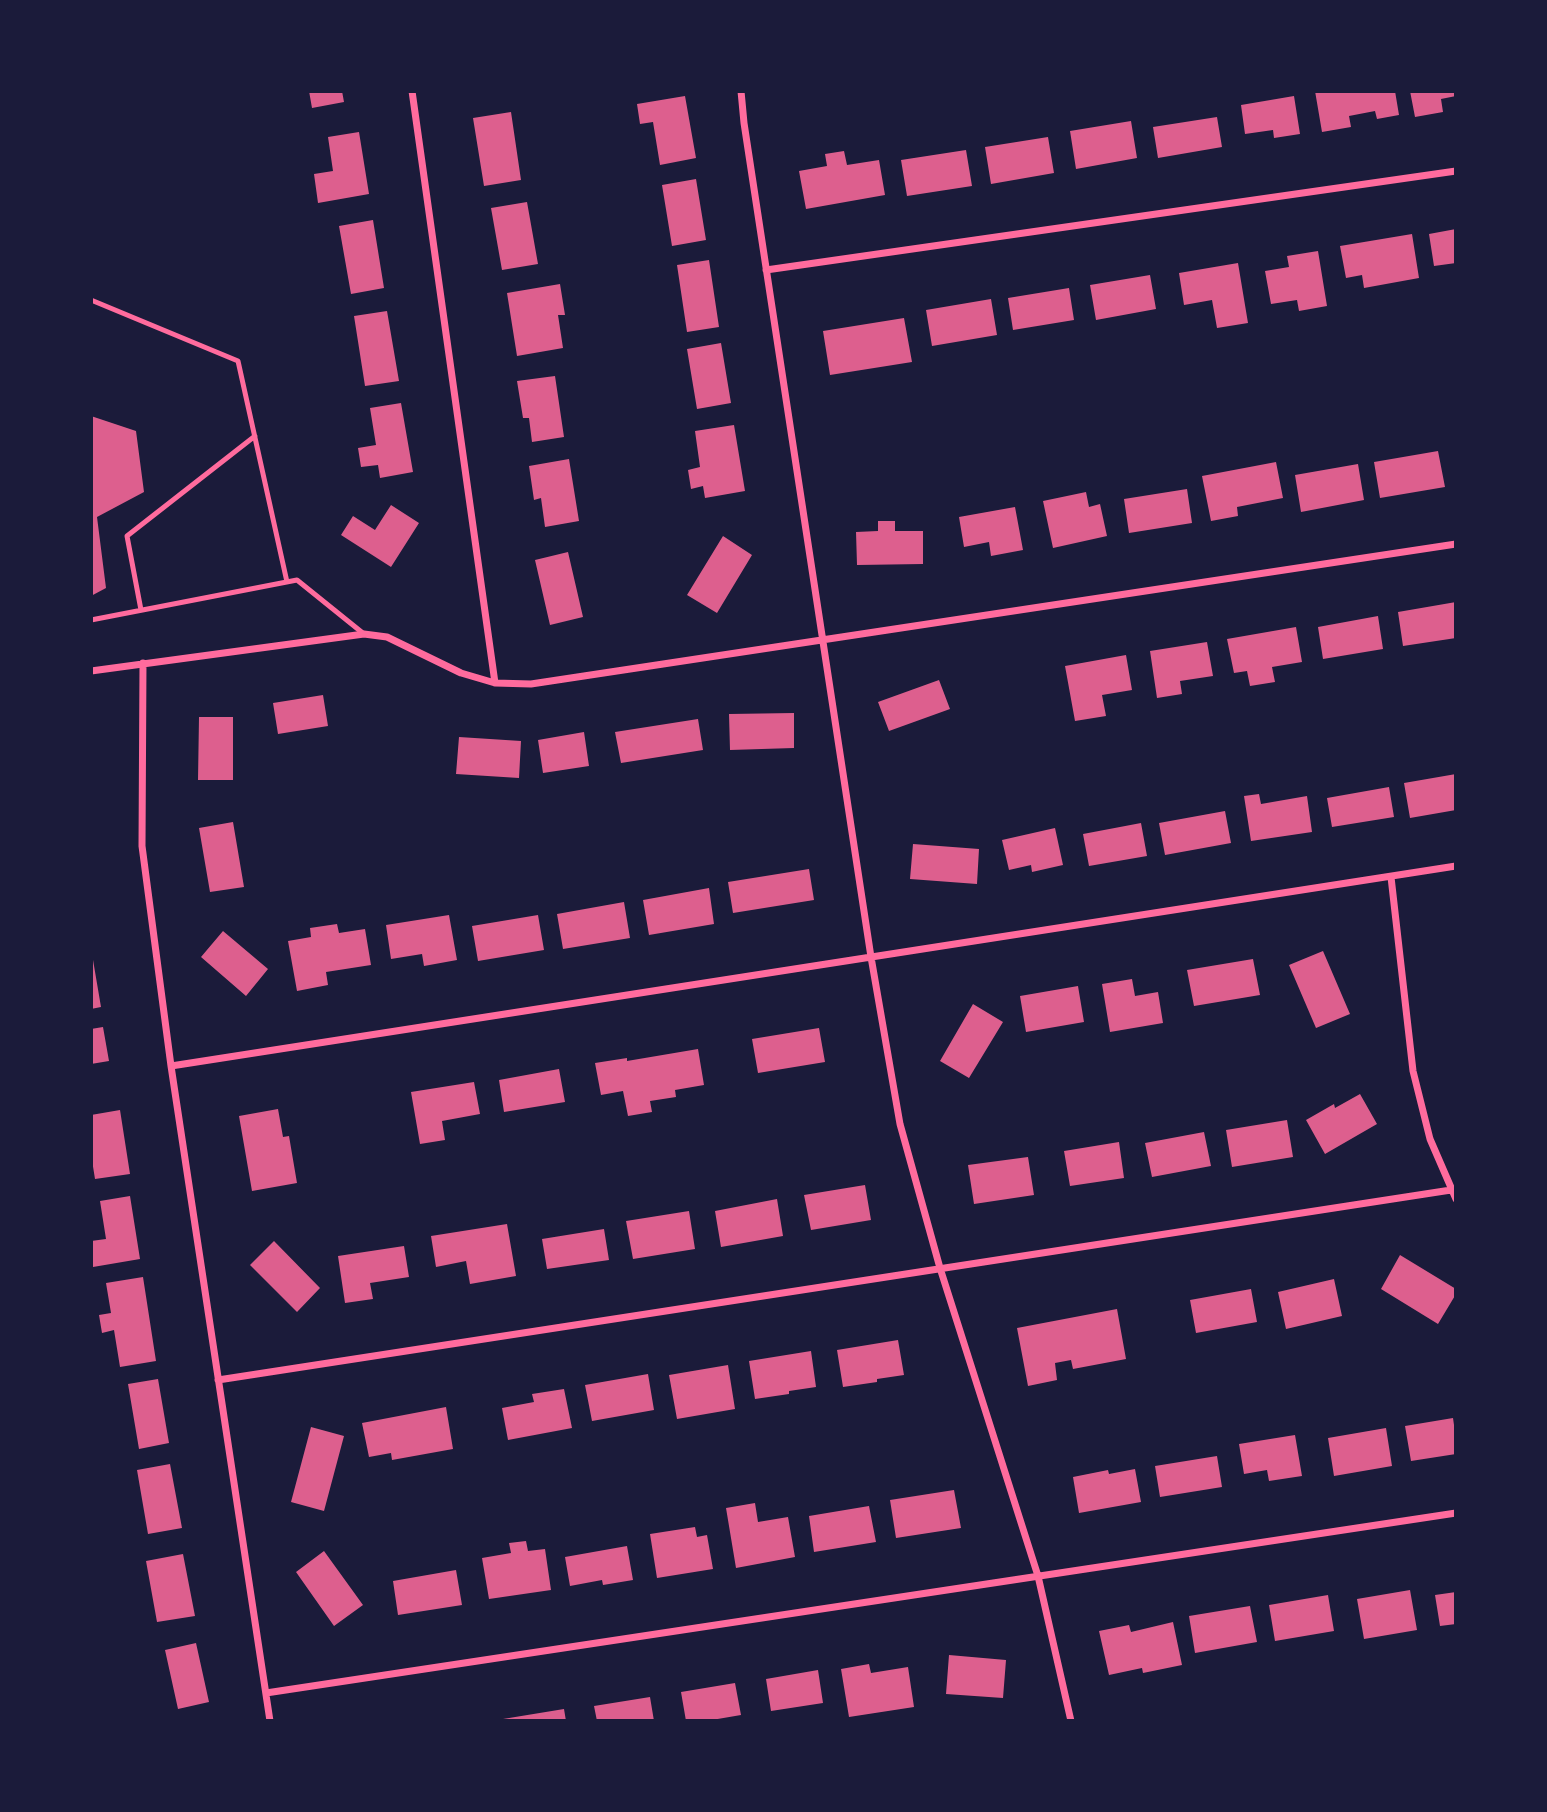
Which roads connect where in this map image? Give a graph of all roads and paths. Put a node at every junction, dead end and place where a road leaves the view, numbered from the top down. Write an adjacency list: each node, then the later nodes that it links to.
1 (412, 91): 15 (street)
2 (741, 91): 4 (street)
3 (1456, 171): 4 (street)
4 (766, 270): 12 (street)
5 (91, 300): 6 (lane)
6 (255, 436): 8 (lane); 9 (lane)
7 (1456, 544): 12 (street)
8 (287, 582): 9 (lane); 11 (lane)
9 (141, 610): 10 (lane)
10 (91, 620)
11 (364, 634): 13 (street); 15 (street)
12 (822, 639): 15 (street); 18 (street)
13 (143, 663): 14 (street); 19 (street)
14 (91, 671)
15 (495, 683)
16 (1456, 866): 17 (street)
17 (1391, 877): 18 (street); 20 (street)
18 (871, 957): 19 (street); 22 (street)
19 (171, 1066): 23 (street)
20 (1451, 1190): 21 (street); 22 (street)
21 (1456, 1199)
22 (940, 1268): 23 (street); 25 (street)
23 (218, 1380): 26 (street)
24 (1456, 1513): 25 (street)
25 (1038, 1576): 26 (street); 28 (street)
26 (266, 1693): 27 (street)
27 (270, 1721)
28 (1071, 1721)

